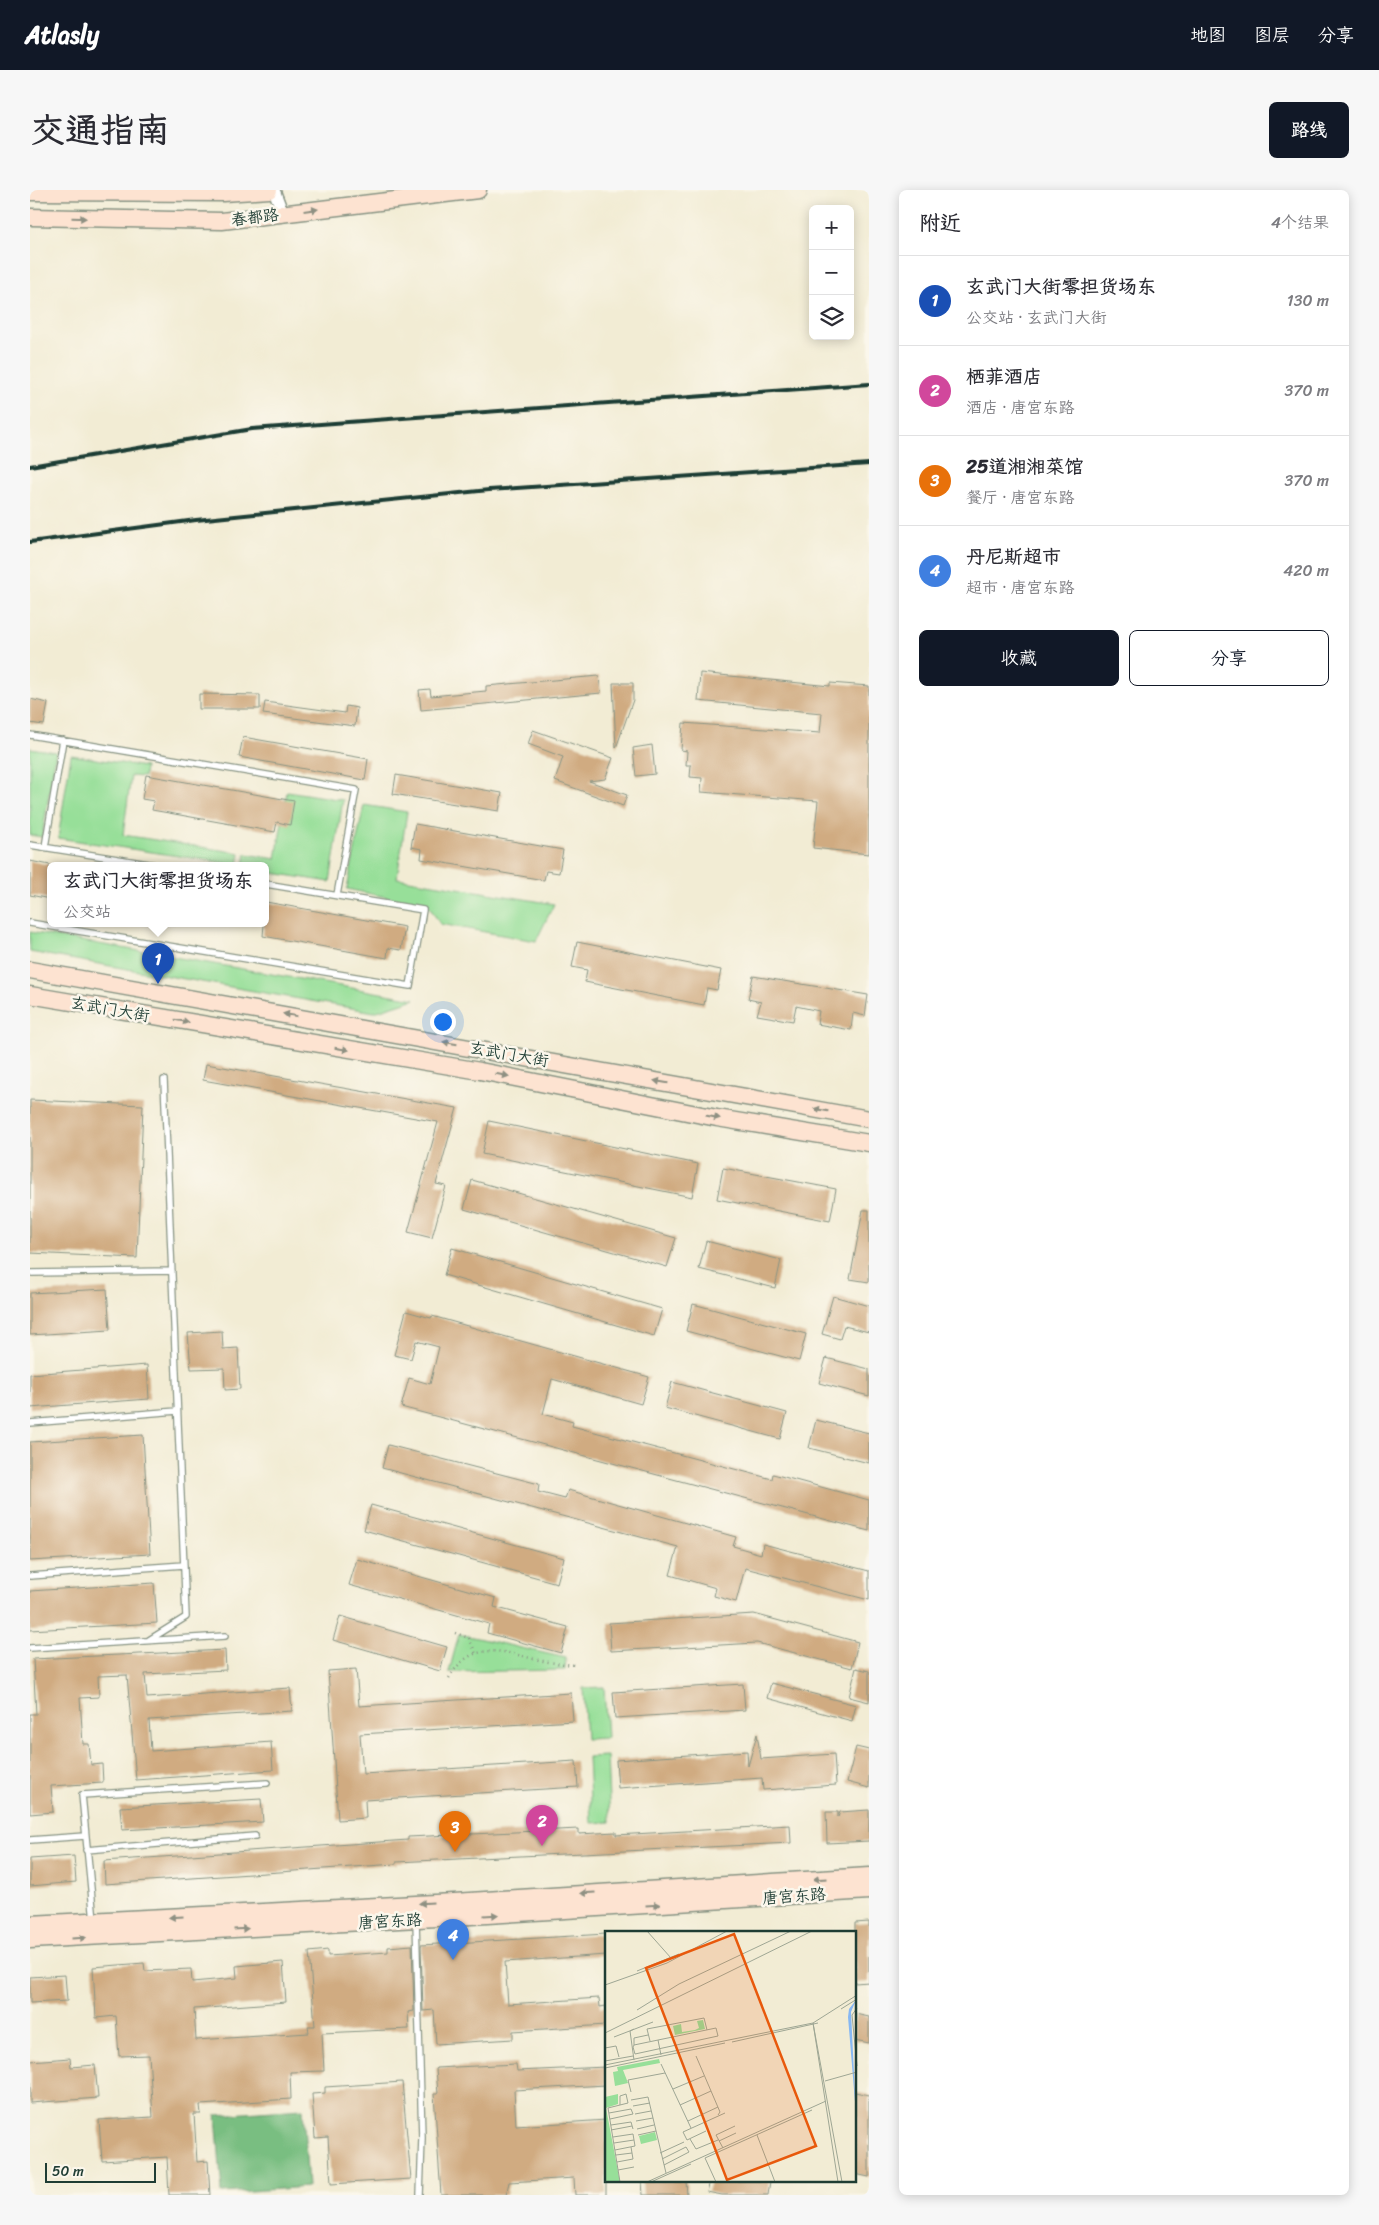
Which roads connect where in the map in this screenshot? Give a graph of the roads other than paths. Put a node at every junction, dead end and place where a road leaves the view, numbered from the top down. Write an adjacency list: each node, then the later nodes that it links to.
1 (269, 190): 4 (main road, 春都路)
2 (274, 190): 5 (street)
3 (478, 190): 5 (main road, 春都路, one-way to 3)
4 (30, 192)
5 (283, 214): 6 (main road, 春都路, one-way to 5)
6 (30, 217)
7 (30, 735): 8 (lane)
8 (63, 740): 10 (lane); 13 (lane)
9 (30, 845): 10 (lane)
10 (46, 847): 11 (lane)
11 (137, 862)
12 (269, 884): 13 (lane)
13 (337, 895): 16 (lane)
14 (30, 923): 15 (lane)
15 (47, 926)
16 (54, 927)
17 (30, 970): 20 (main road, 玄武门大街, one-way to 17)
18 (30, 995): 21 (main road, 玄武门大街, one-way to 21)
19 (164, 1080): 22 (lane)
20 (869, 1119)
21 (869, 1143)
22 (172, 1271): 23 (lane); 24 (lane)
23 (30, 1273)
24 (177, 1411): 25 (lane); 26 (lane)
25 (30, 1423)
26 (184, 1565): 27 (lane); 29 (lane)
27 (30, 1576)
28 (225, 1636): 29 (lane)
29 (149, 1640): 30 (lane)
30 (30, 1648)
31 (267, 1783): 32 (lane)
32 (85, 1836): 34 (lane); 35 (lane)
33 (255, 1836): 35 (lane)
34 (30, 1840)
35 (86, 1850): 39 (lane)
36 (869, 1876): 39 (main road, 唐宫东路, one-way to 39)
37 (869, 1891): 38 (main road, 唐宫东路, one-way to 37)
38 (416, 1920): 41 (main road, 唐宫东路, one-way to 38); 42 (lane)
39 (94, 1921): 40 (main road, 唐宫东路)
40 (30, 1924)
41 (30, 1940)
42 (420, 2195)

